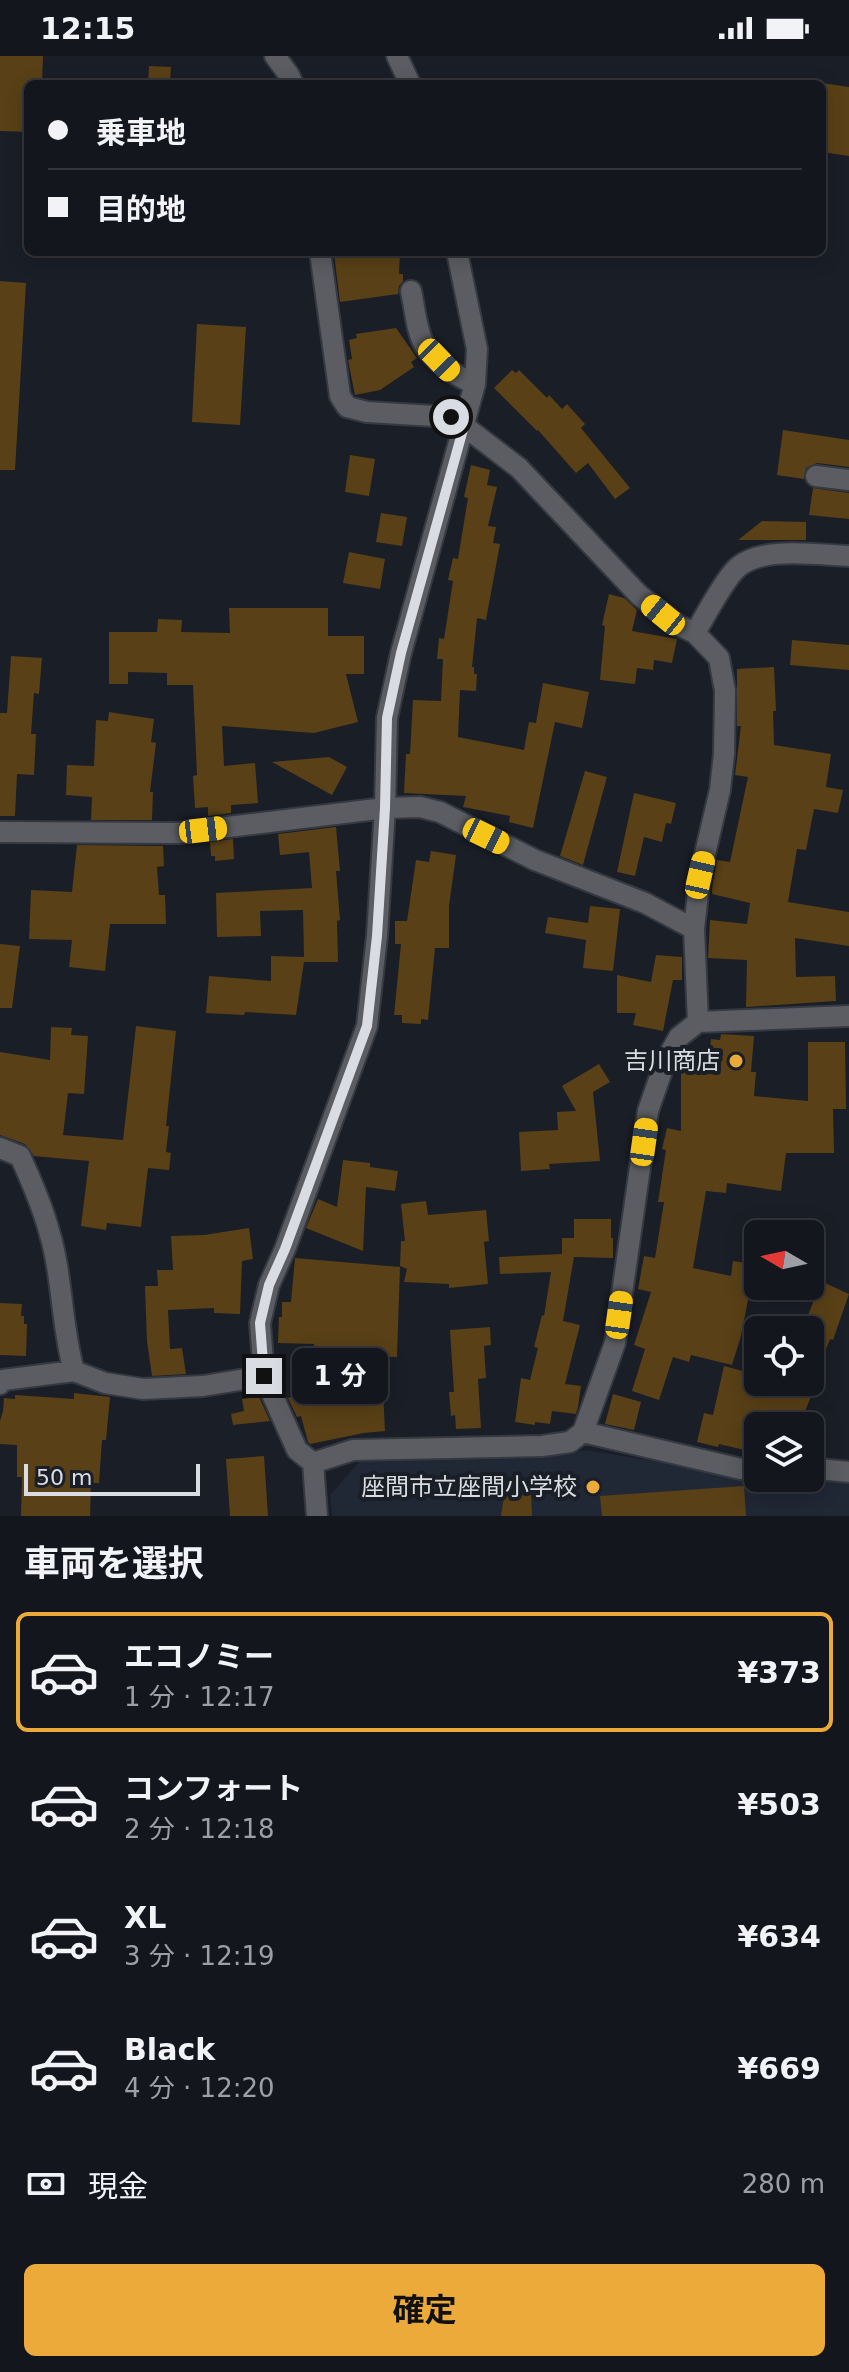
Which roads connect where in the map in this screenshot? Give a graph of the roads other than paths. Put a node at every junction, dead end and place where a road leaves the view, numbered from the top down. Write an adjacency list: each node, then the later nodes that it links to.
1 (275, 56): 3 (street)
2 (397, 56): 4 (street)
3 (291, 80)
4 (408, 80)
5 (321, 256): 9 (street)
6 (458, 256): 8 (street)
7 (411, 291): 8 (street)
8 (475, 384): 9 (street)
9 (464, 426): 13 (street); 14 (street)
10 (816, 476): 11 (street)
11 (849, 480)
12 (849, 556): 13 (street)
13 (695, 633): 16 (street)
14 (385, 808): 15 (street); 16 (street); 21 (street)
15 (0, 832)
16 (694, 929): 18 (street)
17 (849, 1016): 18 (street)
18 (698, 1022): 23 (street)
19 (0, 1148): 20 (street)
20 (74, 1371): 21 (street); 22 (street)
21 (264, 1376): 24 (street)
22 (0, 1384)
23 (583, 1432): 24 (street); 25 (street)
24 (313, 1463): 28 (street)
25 (744, 1469)
26 (824, 1469): 27 (street)
27 (849, 1472)
28 (317, 1516)

